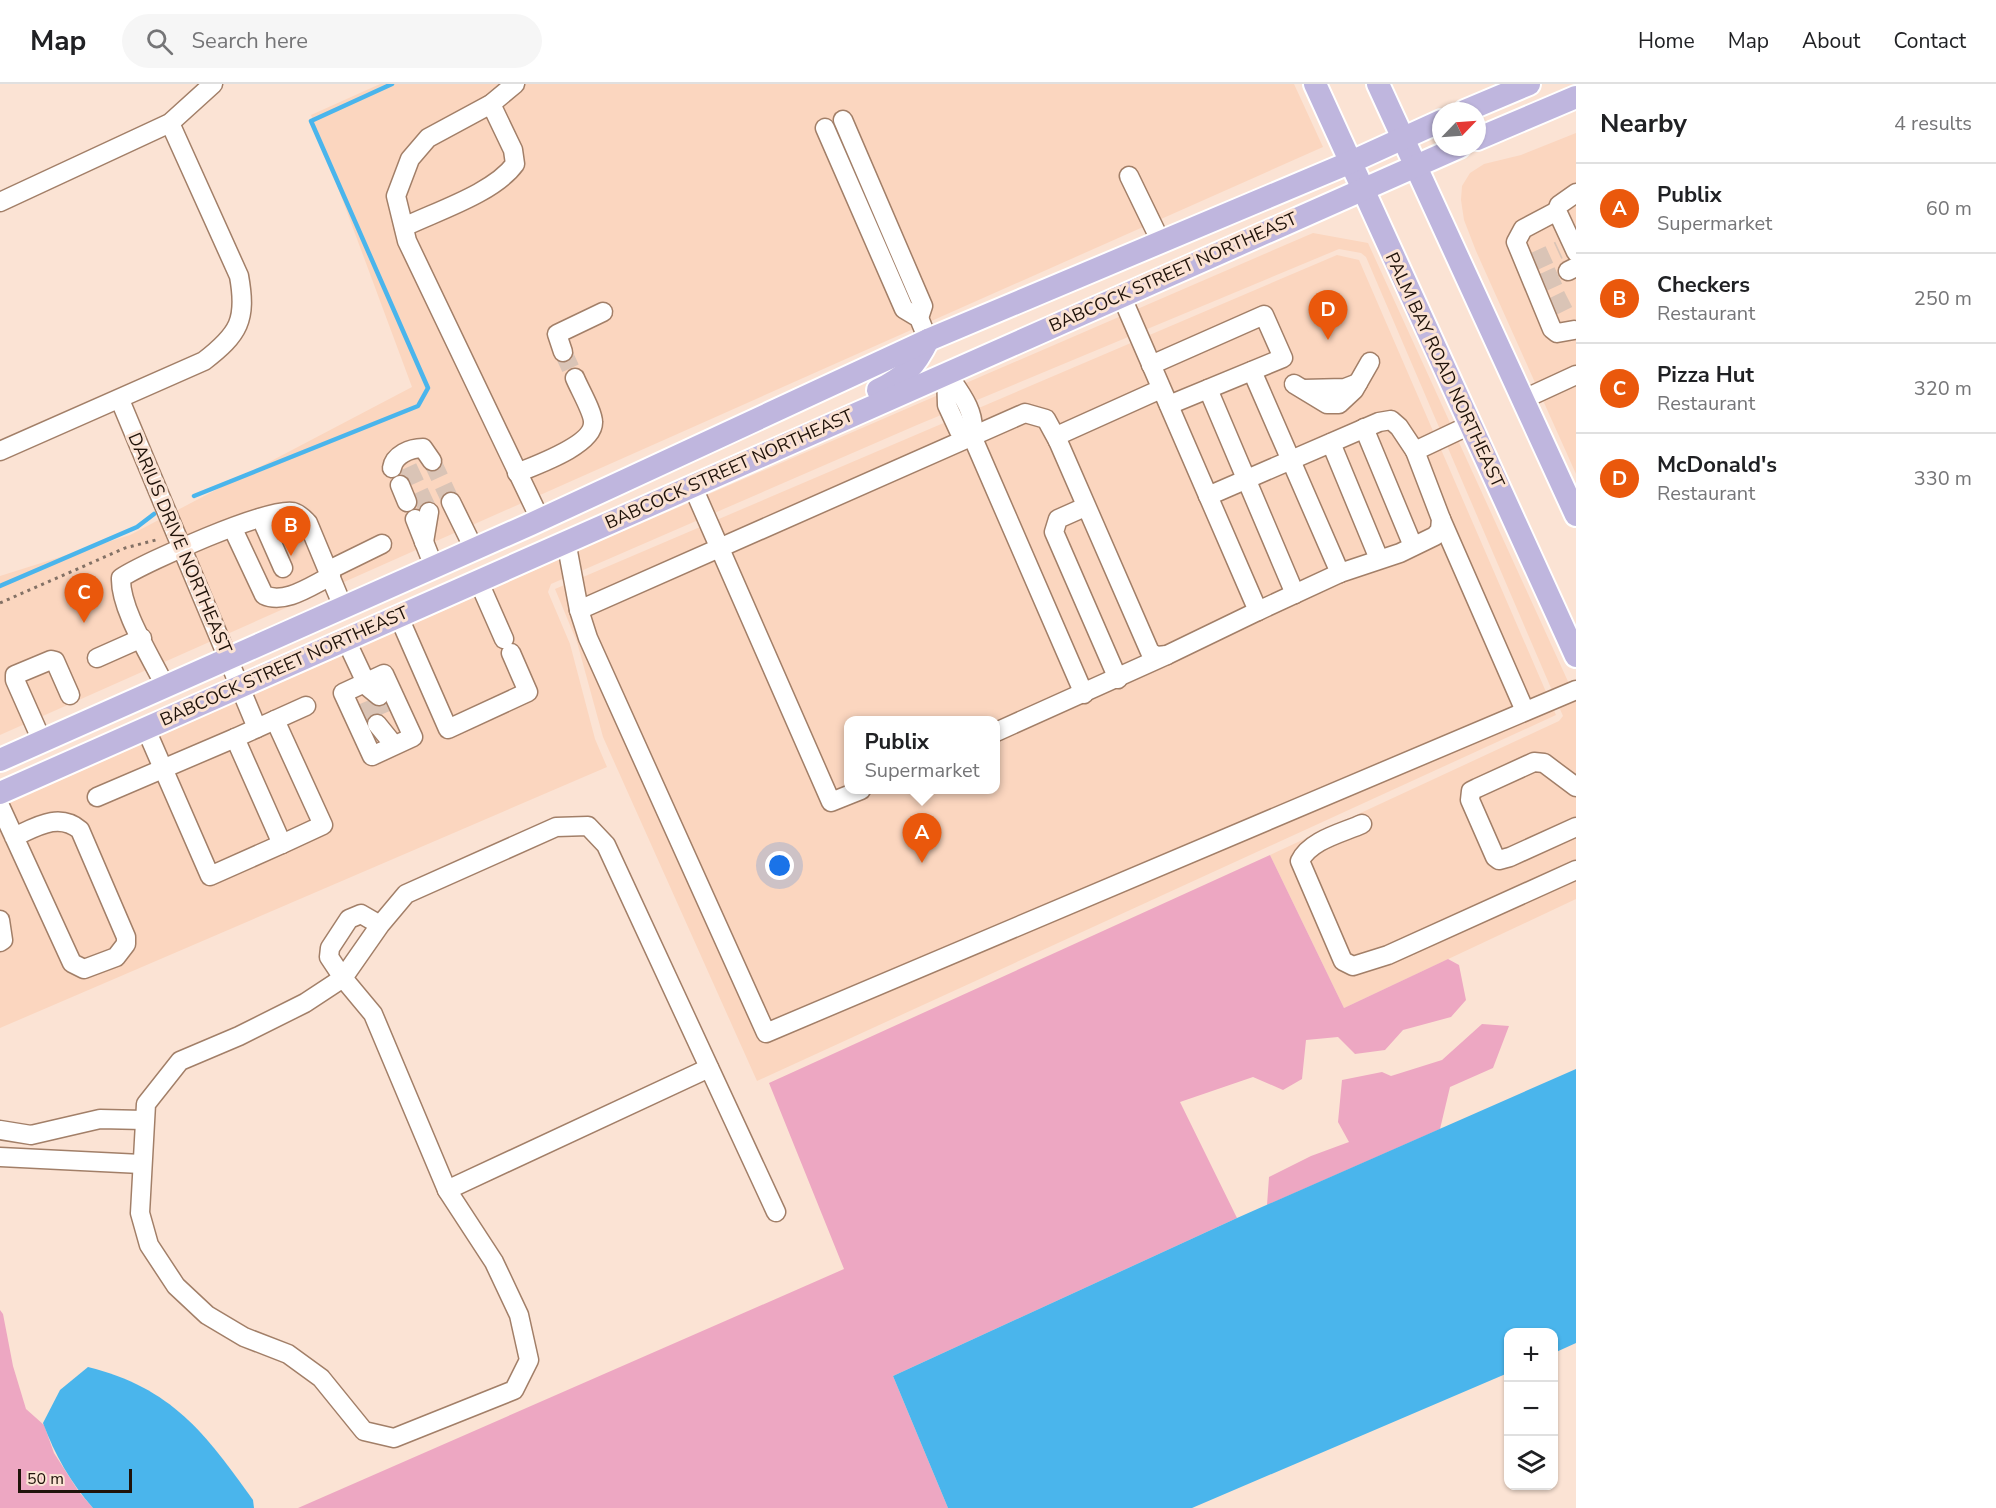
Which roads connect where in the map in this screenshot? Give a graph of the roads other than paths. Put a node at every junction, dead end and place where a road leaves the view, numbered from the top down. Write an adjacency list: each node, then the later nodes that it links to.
1 (213, 84): 10 (street)
2 (515, 84): 8 (street)
3 (1315, 84): 16 (main road, PALM BAY ROAD NORTHEAST)
4 (1378, 84): 14 (main road)
5 (1529, 84): 7 (main road)
6 (1576, 97): 13 (main road)
7 (1486, 102)
8 (491, 104): 23 (street); 23 (street)
9 (843, 120): 28 (street)
10 (170, 123): 21 (street); 42 (street)
11 (1432, 125): 14 (main road, BABCOCK STREET NORTHEAST)
12 (825, 128): 28 (street)
13 (1486, 135)
14 (1403, 138): 16 (main road, BABCOCK STREET NORTHEAST); 17 (main road)
15 (1438, 156): 17 (main road, BABCOCK STREET NORTHEAST)
16 (1350, 162): 19 (main road, PALM BAY ROAD NORTHEAST); 24 (main road, BABCOCK STREET NORTHEAST)
17 (1415, 166): 19 (main road, BABCOCK STREET NORTHEAST); 41 (main road)
18 (1129, 176): 24 (street)
19 (1362, 189): 26 (main road, BABCOCK STREET NORTHEAST); 43 (main road, PALM BAY ROAD NORTHEAST)
20 (1576, 193): 22 (street)
21 (0, 202)
22 (1557, 211): 25 (street); 29 (street)
23 (404, 227): 54 (street)
24 (1161, 242): 30 (main road, BABCOCK STREET NORTHEAST)
25 (1569, 249)
26 (1121, 295): 33 (street); 35 (main road, BABCOCK STREET NORTHEAST)
27 (603, 312): 31 (street)
28 (919, 318): 30 (street)
29 (1576, 336)
30 (928, 340): 45 (main road); 53 (main road, BABCOCK STREET NORTHEAST)
31 (563, 352)
32 (1370, 362): 38 (street)
33 (1151, 365): 34 (street); 40 (street)
34 (1252, 371): 39 (street); 51 (street)
35 (946, 372): 45 (main road, BABCOCK STREET NORTHEAST); 46 (street)
36 (1576, 375): 41 (street)
37 (575, 378): 54 (street)
38 (1298, 387)
39 (1208, 389): 40 (street); 56 (street)
40 (1165, 397): 47 (street); 58 (street)
41 (1524, 399): 62 (main road)
42 (120, 400): 49 (street); 67 (street, DARIUS DRIVE NORTHEAST)
43 (1470, 425): 50 (street); 87 (main road, PALM BAY ROAD NORTHEAST)
44 (1364, 428): 48 (street); 50 (street); 71 (street)
45 (806, 435): 57 (main road, BABCOCK STREET NORTHEAST)
46 (972, 436): 47 (street); 70 (street); 96 (street)
47 (1058, 441): 59 (street)
48 (1331, 443): 51 (street); 73 (street)
49 (0, 451)
50 (1415, 451): 65 (street)
51 (1291, 460): 56 (street); 76 (street)
52 (432, 461): 55 (street)
53 (651, 468): 64 (main road, BABCOCK STREET NORTHEAST); 68 (main road)
54 (517, 473): 64 (street)
55 (402, 475)
56 (1248, 479): 58 (street); 79 (street)
57 (692, 485): 68 (main road, BABCOCK STREET NORTHEAST); 70 (street)
58 (1208, 496): 82 (street)
59 (1085, 507): 86 (street); 90 (street)
60 (455, 508): 72 (street)
61 (422, 515): 74 (street)
62 (1576, 515)
63 (261, 518): 66 (street); 75 (street); 78 (street)
64 (540, 519): 72 (main road, BABCOCK STREET NORTHEAST); 77 (main road)
65 (1441, 519): 71 (street); 99 (street)
66 (233, 529): 67 (street); 78 (street)
67 (179, 541): 84 (street); 89 (street, DARIUS DRIVE NORTHEAST)
68 (566, 541): 77 (main road, BABCOCK STREET NORTHEAST); 81 (street)
69 (382, 544): 75 (street)
70 (719, 546): 81 (street); 112 (street)
71 (1413, 546): 73 (street)
72 (474, 549): 74 (main road, BABCOCK STREET NORTHEAST)
73 (1379, 559): 76 (street)
74 (434, 567): 80 (main road, BABCOCK STREET NORTHEAST)
75 (330, 573): 78 (street); 80 (street)
76 (1340, 573): 79 (street)
77 (481, 578): 83 (main road, BABCOCK STREET NORTHEAST); 83 (street)
78 (288, 579)
79 (1295, 594): 82 (street)
80 (343, 607): 89 (main road, BABCOCK STREET NORTHEAST)
81 (579, 610): 99 (street)
82 (1258, 611): 86 (street)
83 (398, 615): 85 (main road, BABCOCK STREET NORTHEAST)
84 (142, 638): 88 (street); 93 (street)
85 (345, 638): 92 (main road, BABCOCK STREET NORTHEAST); 95 (street)
86 (1167, 655): 90 (street)
87 (1576, 656)
88 (97, 658)
89 (228, 658): 92 (street, DARIUS DRIVE NORTHEAST); 93 (main road, BABCOCK STREET NORTHEAST)
90 (1118, 679): 96 (street)
91 (7, 680): 97 (street); 106 (street)
92 (239, 685): 102 (main road, BABCOCK STREET NORTHEAST); 103 (street, DARIUS DRIVE NORTHEAST)
93 (165, 686): 106 (main road, BABCOCK STREET NORTHEAST)
94 (1576, 690): 99 (street)
95 (370, 692): 107 (street); 107 (street)
96 (1084, 694): 104 (street)
97 (70, 696)
98 (306, 706): 100 (street)
99 (1525, 711)
100 (275, 720): 103 (street); 118 (street)
101 (383, 721): 107 (street)
102 (145, 727): 109 (street); 111 (main road, BABCOCK STREET NORTHEAST)
103 (257, 728): 105 (street)
104 (1000, 730)
105 (235, 738): 109 (street); 118 (street)
106 (42, 741): 108 (main road, BABCOCK STREET NORTHEAST)
107 (393, 742)
108 (0, 760)
109 (163, 769): 113 (street); 118 (street)
110 (1576, 787): 116 (street)
111 (0, 793)
112 (849, 794)
113 (97, 797)
114 (0, 806): 117 (street)
115 (1362, 824): 119 (street)
116 (1576, 827)
117 (14, 837): 117 (street)
118 (282, 844)
119 (1576, 870)
120 (0, 920): 122 (street)
121 (380, 925): 123 (street); 123 (street); 124 (street)
122 (0, 942)
123 (343, 978): 125 (street); 129 (street)
124 (710, 1068): 129 (street); 130 (street)
125 (144, 1120): 126 (street); 128 (street)
126 (0, 1130)
127 (0, 1156): 128 (street)
128 (141, 1164): 129 (street)
129 (447, 1190)
130 (776, 1212)

